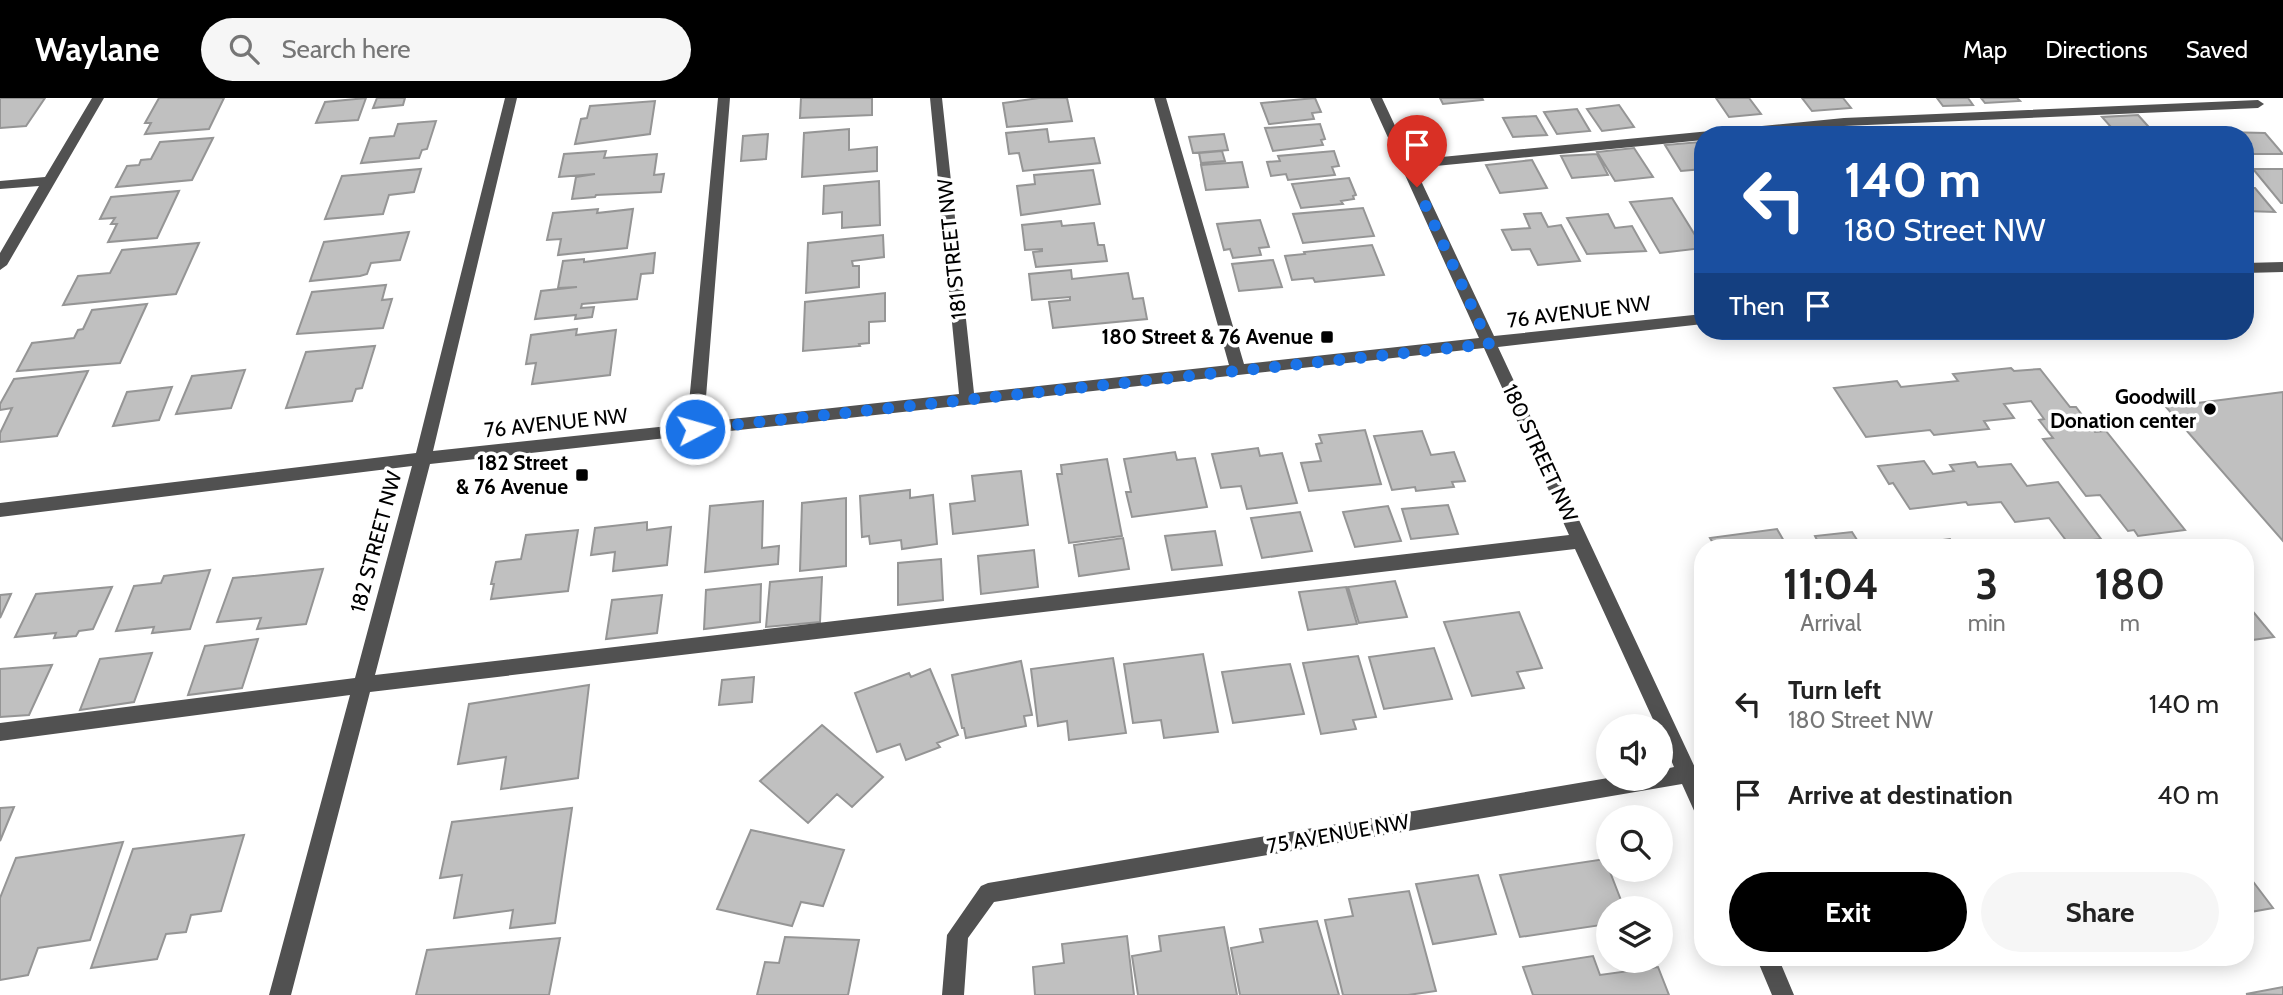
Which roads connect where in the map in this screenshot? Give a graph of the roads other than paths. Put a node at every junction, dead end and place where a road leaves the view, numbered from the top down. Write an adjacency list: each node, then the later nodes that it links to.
1 (97, 98): 13 (street)
2 (510, 98): 23 (street, 182 STREET NW)
3 (724, 98): 22 (street)
4 (936, 98): 21 (street, 181 STREET NW)
5 (1160, 98): 20 (street)
6 (1376, 98): 12 (street, 180 STREET NW)
7 (2047, 98): 9 (street)
8 (2258, 104): 9 (street)
9 (2058, 112): 10 (street)
10 (1803, 126)
11 (1694, 136): 12 (street)
12 (1407, 165): 19 (street, 180 STREET NW)
13 (49, 181): 14 (street); 15 (street)
14 (0, 186)
15 (0, 265)
16 (2283, 267): 17 (street)
17 (2254, 268)
18 (1694, 320): 19 (street, 76 AVENUE NW)
19 (1489, 344): 20 (street, 76 AVENUE NW); 25 (street, 180 STREET NW)
20 (1238, 370): 21 (street, 76 AVENUE NW)
21 (967, 399): 22 (street, 76 AVENUE NW)
22 (695, 429): 23 (street, 76 AVENUE NW)
23 (421, 459): 24 (street, 76 AVENUE NW); 26 (street, 182 STREET NW)
24 (0, 510)
25 (1580, 541): 26 (street); 28 (street, 180 STREET NW)
26 (362, 685): 27 (street); 31 (street, 182 STREET NW)
27 (0, 732)
28 (1688, 774): 29 (street, 180 STREET NW); 32 (street, 75 AVENUE NW)
29 (1694, 788)
30 (1771, 966): 33 (street)
31 (279, 995)
32 (953, 995)
33 (1783, 995)

